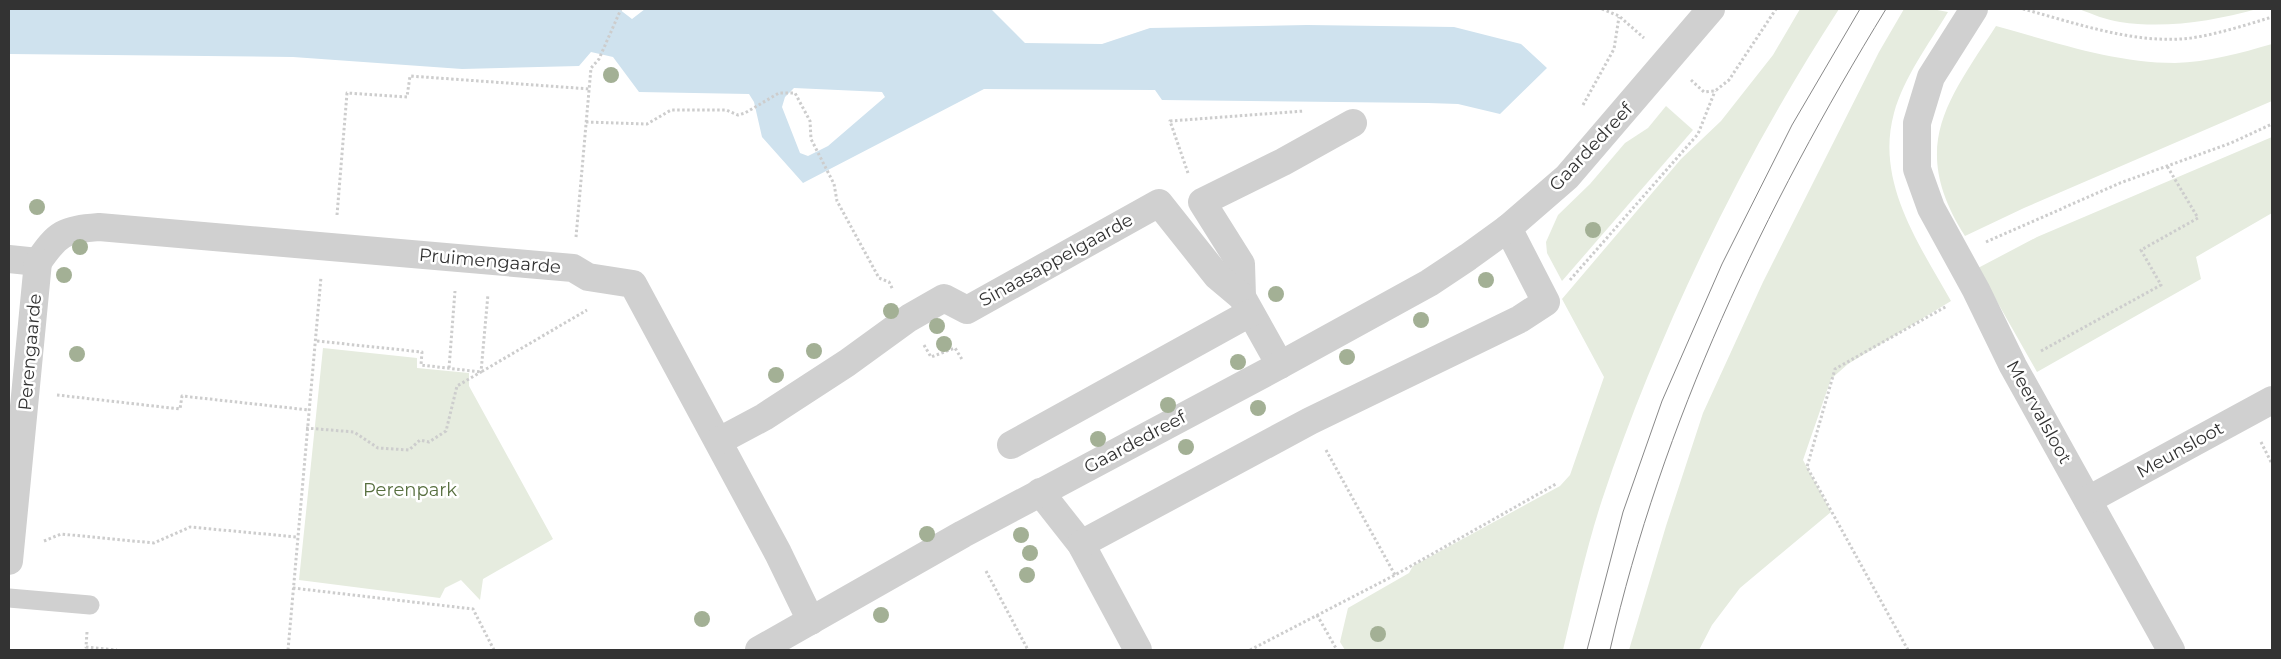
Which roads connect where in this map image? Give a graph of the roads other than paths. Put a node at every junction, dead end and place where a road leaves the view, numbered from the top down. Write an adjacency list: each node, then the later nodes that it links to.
1 (1711, 9): 4 (street, Gaardedreef)
2 (1974, 9): 13 (street, Meervalsloot)
3 (1354, 123): 7 (street, Sinaasappelgaarde)
4 (1508, 228): 8 (street, Gaardedreef); 14 (street)
5 (9, 259): 6 (street)
6 (38, 262): 10 (street, Pruimengaarde); 15 (street, Perengaarde)
7 (1246, 305): 8 (street, Sinaasappelgaarde); 10 (street, Sinaasappelgaarde); 11 (street)
8 (1280, 365): 12 (street, Gaardedreef)
9 (2272, 400): 13 (street, Meunsloot)
10 (719, 441): 19 (street, Pruimengaarde)
11 (1011, 445)
12 (1040, 492): 14 (street); 19 (street, Gaardedreef)
13 (2088, 500): 22 (street, Meervalsloot)
14 (1081, 544): 21 (street)
15 (9, 556): 16 (street, Perengaarde)
16 (9, 561)
17 (9, 598): 18 (lane)
18 (90, 605)
19 (811, 621): 20 (street, Gaardedreef)
20 (759, 650)
21 (1138, 650)
22 (2171, 650)

